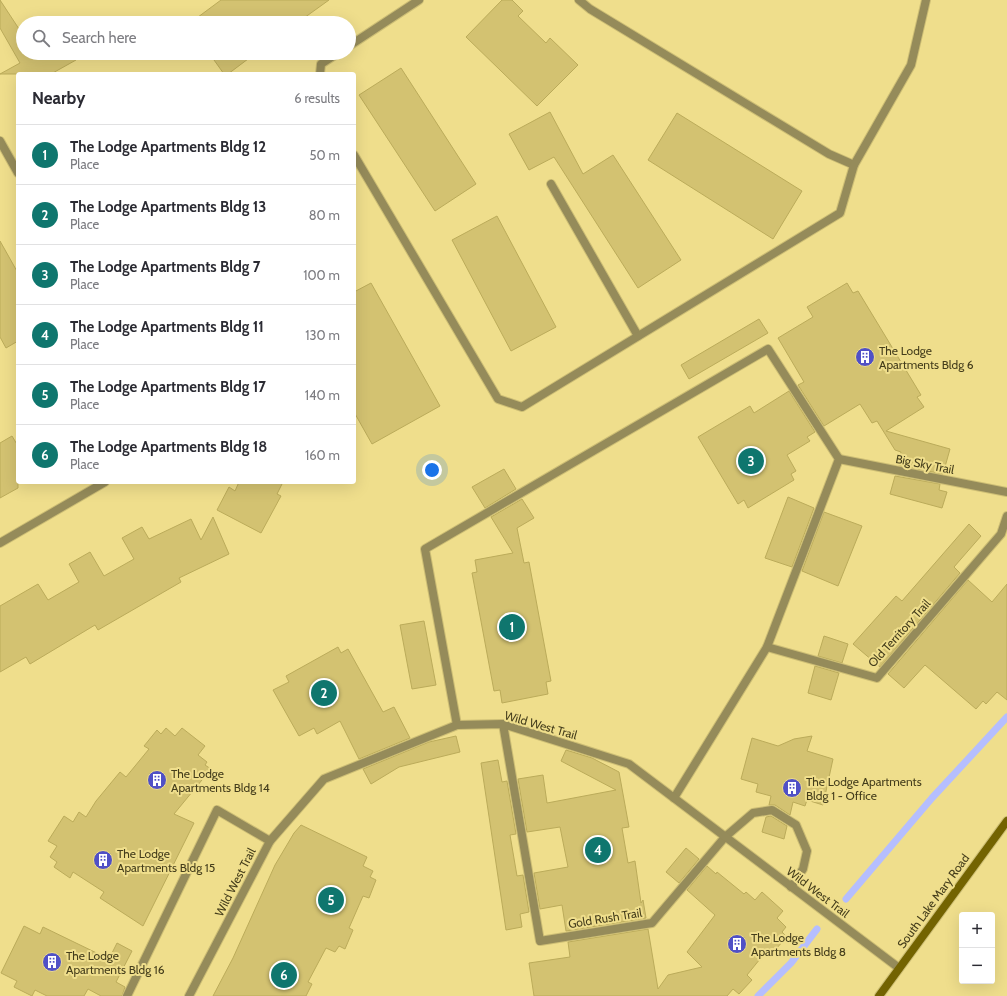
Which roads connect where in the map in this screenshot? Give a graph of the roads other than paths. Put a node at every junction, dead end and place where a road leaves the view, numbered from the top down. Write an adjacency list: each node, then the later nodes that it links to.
1 (419, 0): 4 (street)
2 (579, 0): 9 (street)
3 (926, 0): 9 (street)
4 (356, 41)
5 (327, 60): 6 (street)
6 (320, 72)
7 (0, 141): 10 (street)
8 (356, 158): 12 (street)
9 (854, 165): 12 (street)
10 (16, 169)
11 (550, 184): 12 (street)
12 (638, 336)
13 (839, 459): 15 (street, Big Sky Trail); 18 (street); 20 (street)
14 (102, 484): 17 (street)
15 (1007, 492)
16 (1007, 516): 18 (street, Old Territory Trail)
17 (0, 543)
18 (767, 647): 21 (street)
19 (503, 724): 20 (street, Wild West Trail); 21 (street, Wild West Trail); 23 (street, Gold Rush Trail)
20 (457, 726): 24 (street, Wild West Trail)
21 (674, 798): 23 (street, Wild West Trail)
22 (1007, 821): 26 (main road, South Lake Mary Road)
23 (725, 837): 25 (street, Wild West Trail); 25 (street, Gold Rush Trail)
24 (270, 841): 27 (street); 28 (street, Wild West Trail)
25 (791, 887): 26 (street, Wild West Trail)
26 (899, 968): 29 (main road, South Lake Mary Road)
27 (127, 996)
28 (189, 996)
29 (879, 996)

